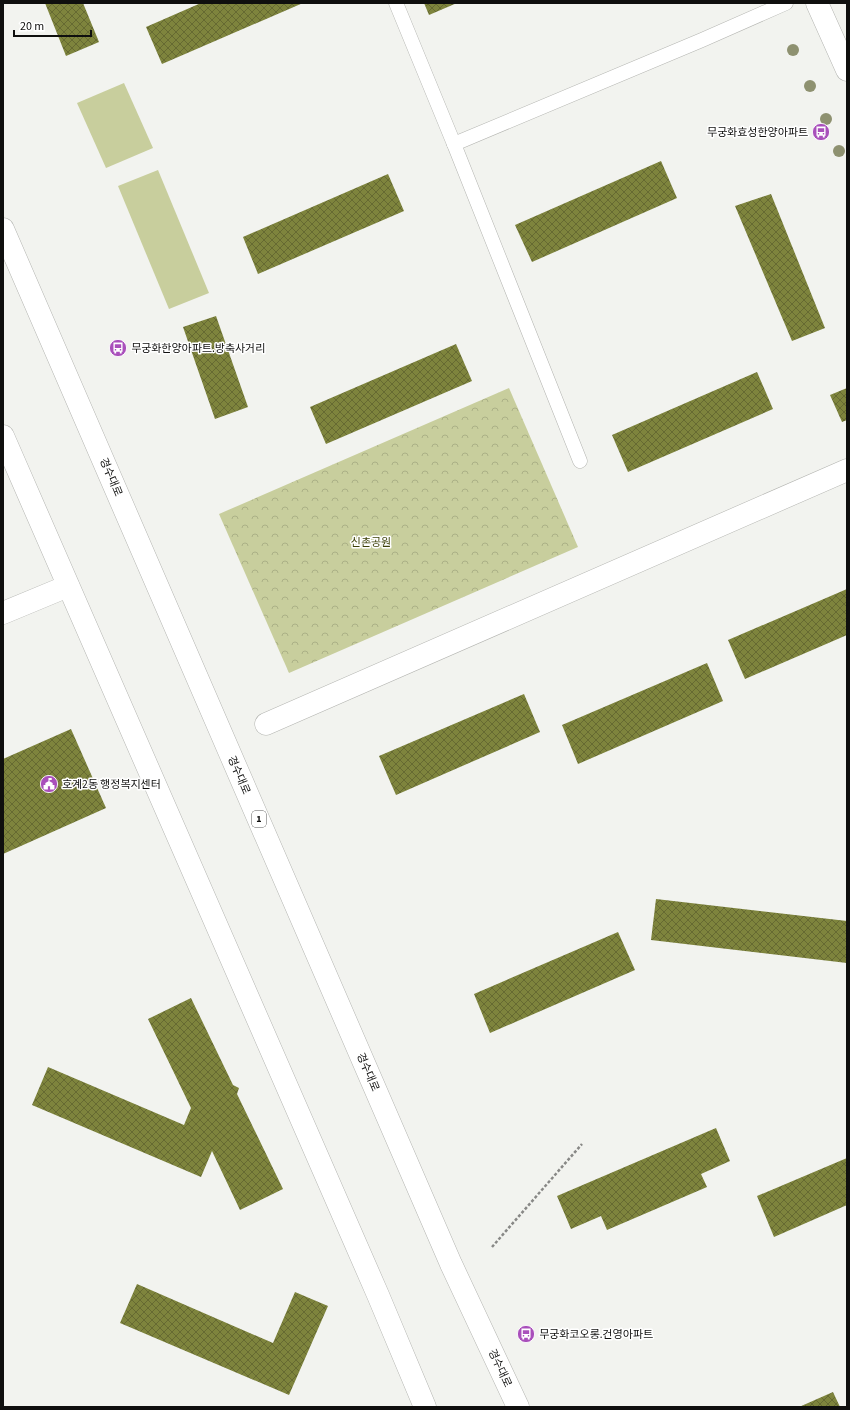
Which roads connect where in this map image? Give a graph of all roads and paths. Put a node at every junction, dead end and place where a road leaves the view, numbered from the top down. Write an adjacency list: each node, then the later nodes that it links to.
1 (396, 3): 5 (lane)
2 (786, 3): 5 (lane)
3 (817, 3): 4 (main road)
4 (847, 70)
5 (454, 144): 8 (lane)
6 (3, 228): 16 (main road, 경수대로 / 1)
7 (3, 436): 10 (main road)
8 (580, 461)
9 (843, 472): 12 (main road)
10 (68, 586): 11 (main road); 15 (main road)
11 (3, 613)
12 (266, 724)
13 (582, 1144): 14 (path)
14 (492, 1246)
15 (425, 1407)
16 (518, 1407)

